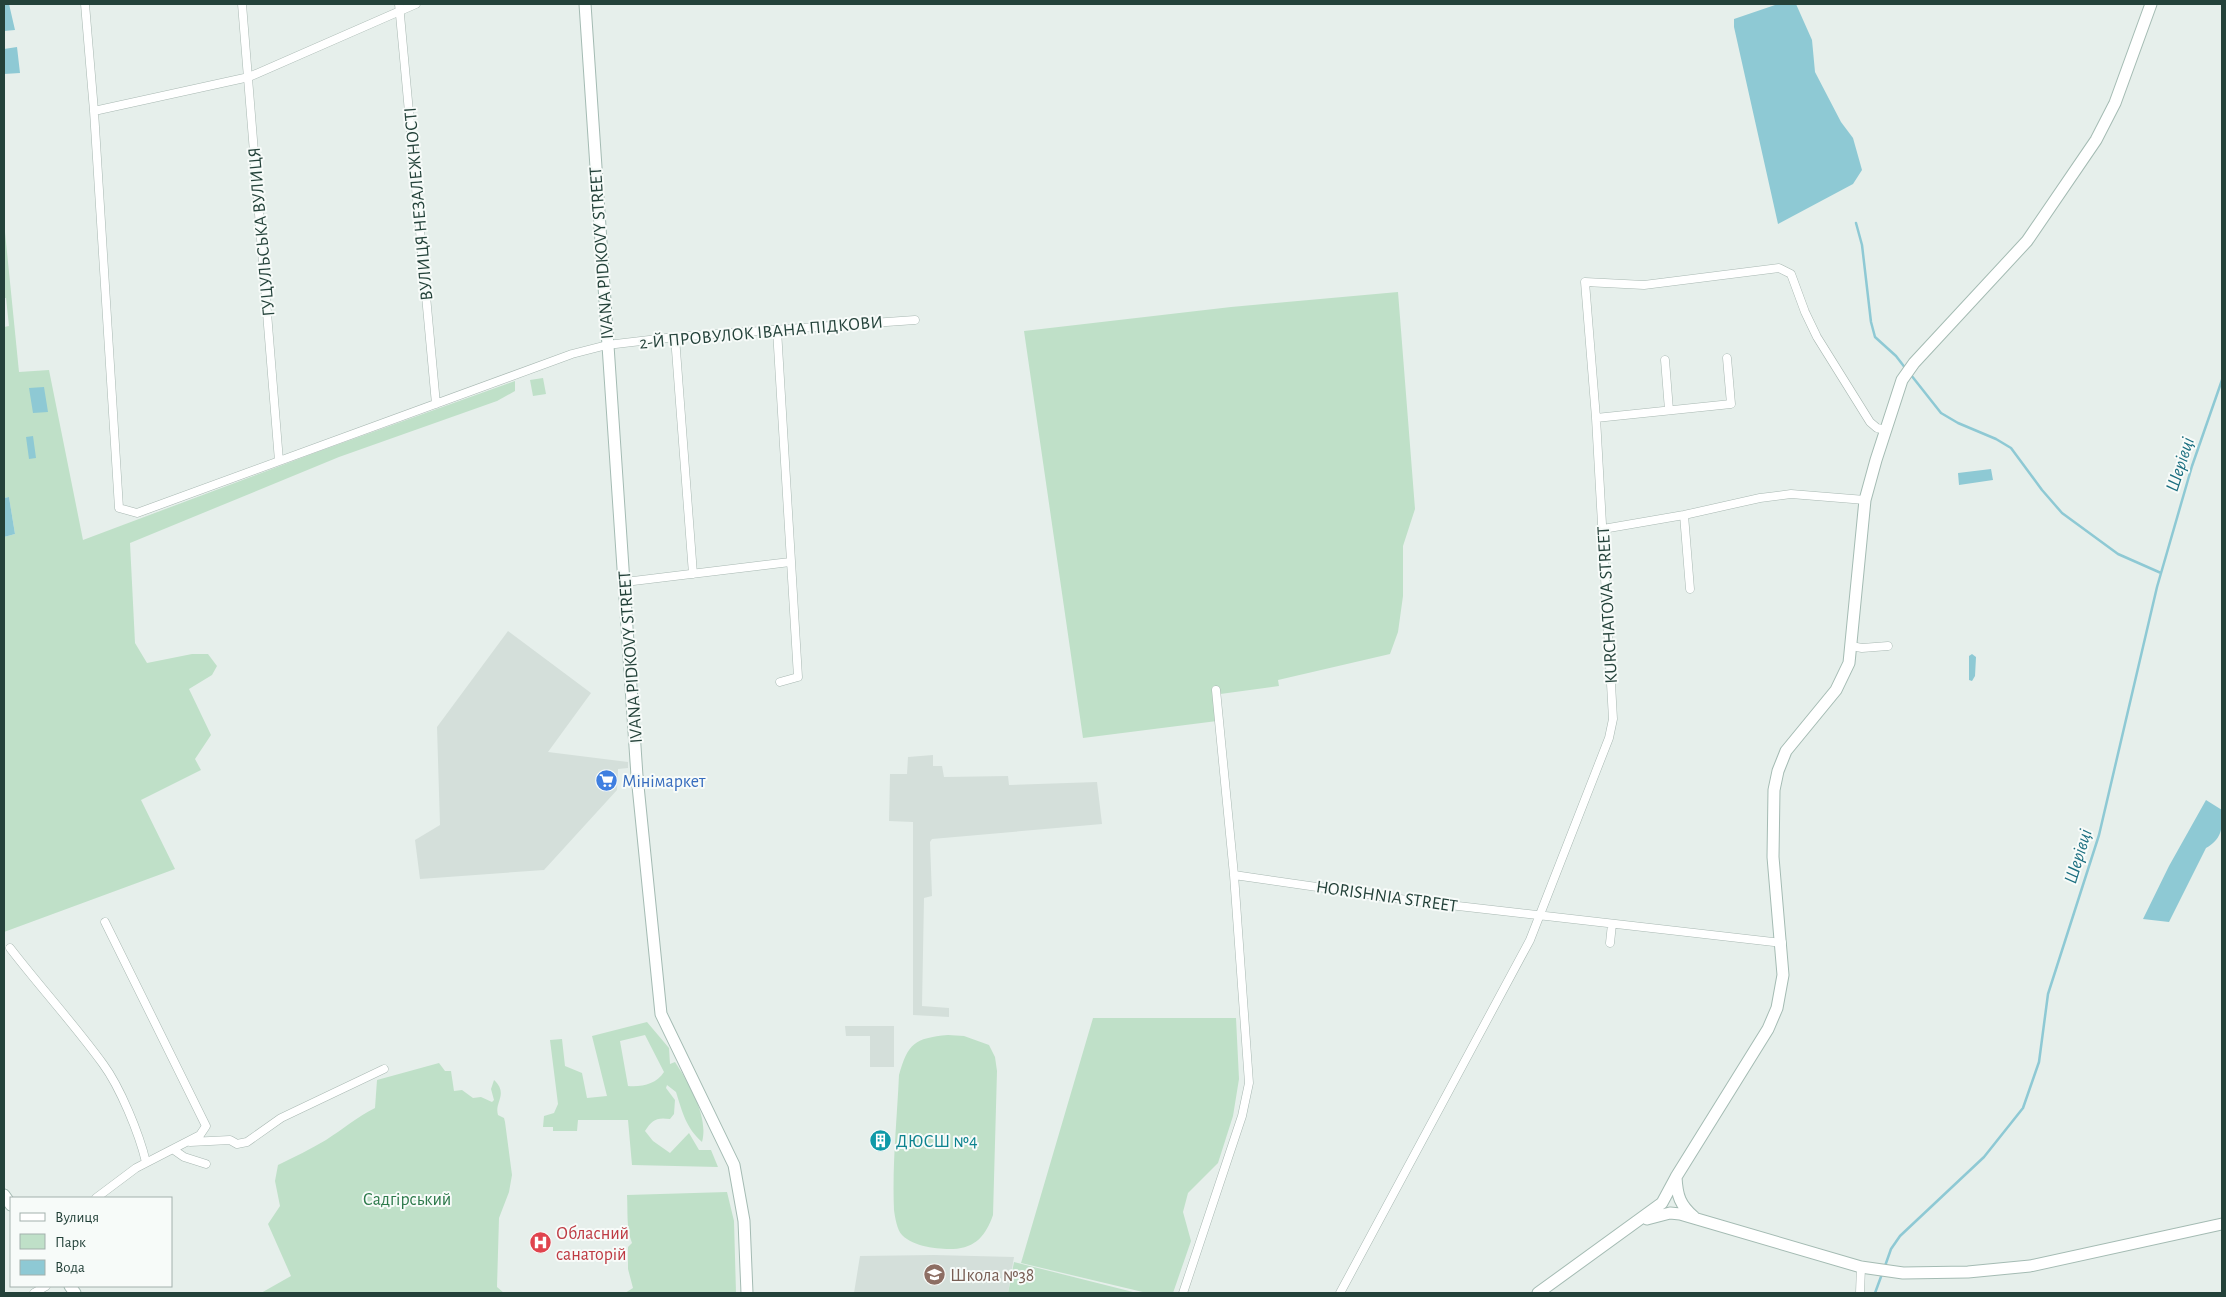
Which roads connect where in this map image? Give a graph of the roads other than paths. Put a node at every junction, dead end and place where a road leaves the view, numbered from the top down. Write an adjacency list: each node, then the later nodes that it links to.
1 (86, 4): 8 (street)
2 (242, 4): 7 (street, ГУЦУЛЬСЬКА ВУЛИЦЯ)
3 (416, 4): 6 (street)
4 (585, 4): 12 (street, IVANA PIDKOVY STREET)
5 (2151, 4): 18 (street)
6 (400, 7): 7 (street); 15 (street, ВУЛИЦЯ НЕЗАЛЕЖНОСТІ)
7 (249, 77): 8 (street); 19 (street, ГУЦУЛЬСЬКА ВУЛИЦЯ)
8 (94, 111): 19 (street, 2-Й ПРОВУЛОК ІВАНА ПІДКОВИ)
9 (915, 320): 10 (street, 2-Й ПРОВУЛОК ІВАНА ПІДКОВИ)
10 (777, 330): 11 (street, 2-Й ПРОВУЛОК ІВАНА ПІДКОВИ); 23 (street)
11 (675, 337): 12 (street, 2-Й ПРОВУЛОК ІВАНА ПІДКОВИ); 24 (street)
12 (607, 345): 15 (street, 2-Й ПРОВУЛОК ІВАНА ПІДКОВИ); 25 (street, IVANA PIDKOVY STREET)
13 (1727, 358): 16 (street)
14 (1665, 360): 16 (street)
15 (436, 404): 19 (street, 2-Й ПРОВУЛОК ІВАНА ПІДКОВИ)
16 (1669, 410): 17 (street)
17 (1596, 418): 18 (street, KURCHATOVA STREET); 22 (street, KURCHATOVA STREET)
18 (1885, 430): 20 (street)
19 (279, 461)
20 (1865, 500): 21 (street); 27 (street)
21 (1684, 515): 22 (street); 26 (street)
22 (1603, 529): 32 (street, KURCHATOVA STREET)
23 (790, 562): 24 (street); 29 (street)
24 (693, 574): 25 (street)
25 (625, 582): 49 (street, IVANA PIDKOVY STREET)
26 (1690, 589)
27 (1851, 646): 28 (street); 36 (street)
28 (1888, 646)
29 (780, 682)
30 (1216, 690): 31 (street)
31 (1234, 875): 32 (street, HORISHNIA STREET); 50 (street)
32 (1540, 915): 34 (street, HORISHNIA STREET); 51 (street, KURCHATOVA STREET)
33 (105, 922): 39 (street)
34 (1612, 924): 35 (street); 36 (street, HORISHNIA STREET)
35 (1610, 943)
36 (1782, 943): 43 (street)
37 (10, 948): 41 (street)
38 (384, 1069): 39 (street)
39 (188, 1142): 40 (street)
40 (174, 1150): 41 (street); 42 (street)
41 (146, 1162): 44 (street)
42 (206, 1164)
43 (1676, 1177): 45 (street); 46 (street)
44 (97, 1197)
45 (1695, 1218): 46 (street); 48 (street)
46 (1640, 1220): 52 (street)
47 (2222, 1224): 48 (street)
48 (1864, 1267): 53 (street)
49 (747, 1293)
50 (1183, 1293)
51 (1340, 1293)
52 (1538, 1293)
53 (1860, 1293)

